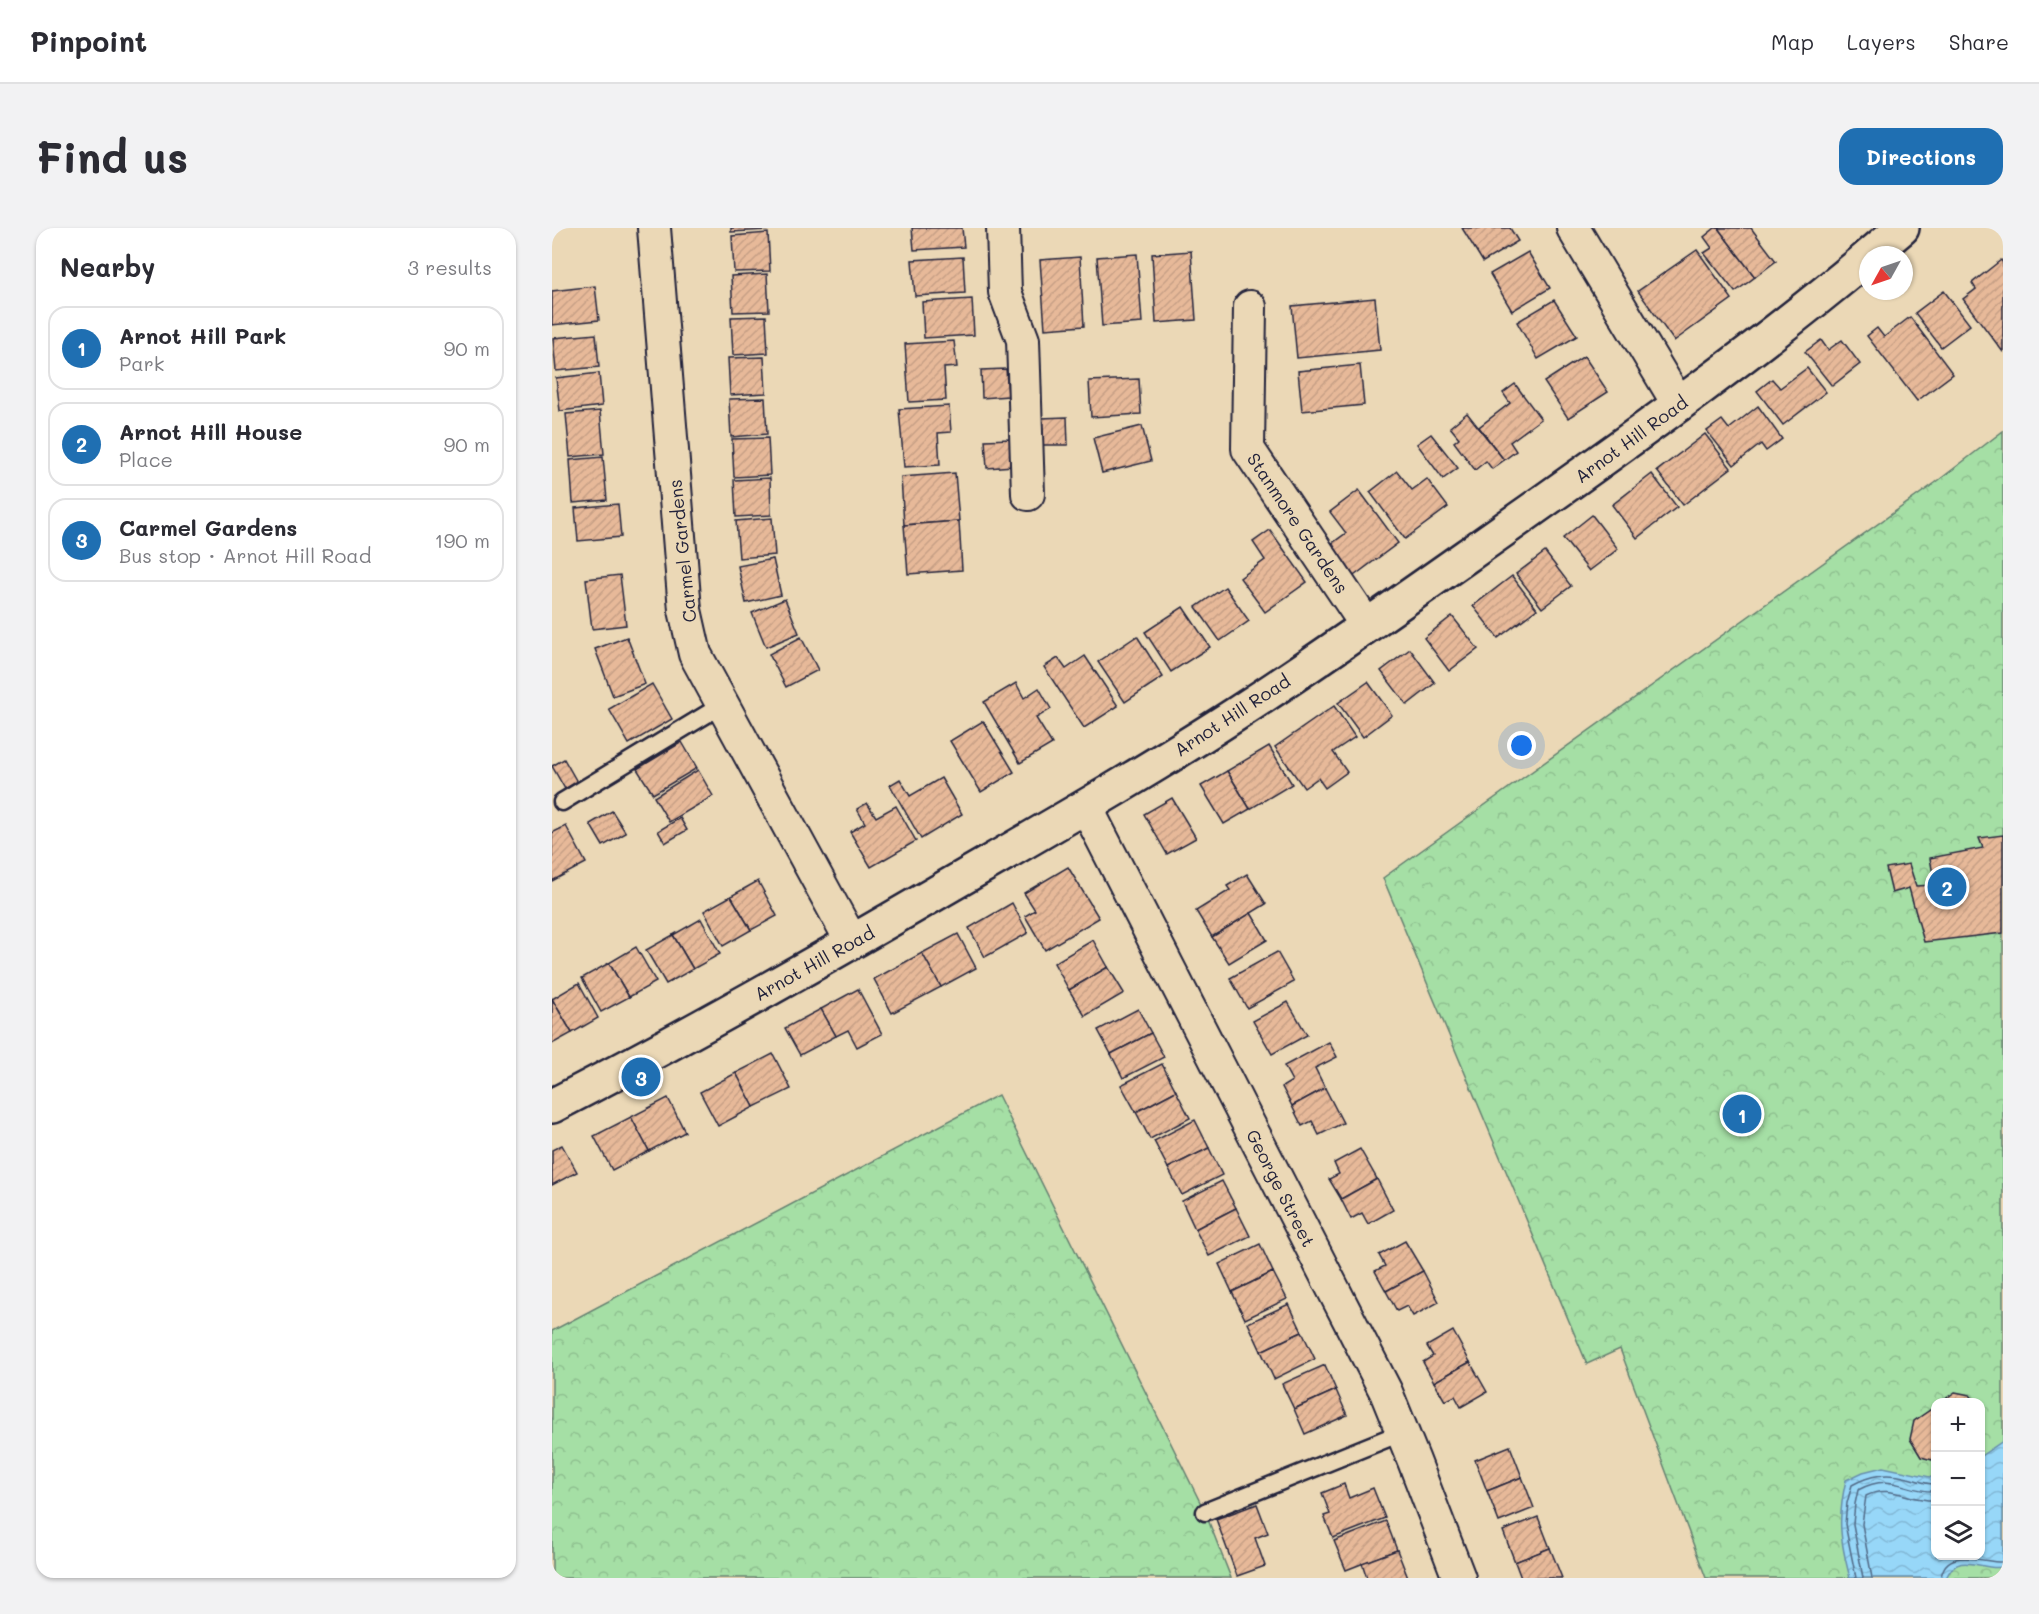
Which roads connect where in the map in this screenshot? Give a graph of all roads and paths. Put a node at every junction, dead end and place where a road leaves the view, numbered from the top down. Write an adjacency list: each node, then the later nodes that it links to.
1 (654, 228): 11 (street, Carmel Gardens)
2 (1003, 228): 9 (street)
3 (1573, 228): 8 (street)
4 (1902, 228): 5 (street, Arnot Hill Road)
5 (1881, 246)
6 (1859, 264): 8 (street, Arnot Hill Road)
7 (1251, 307): 10 (street, Stanmore Gardens)
8 (1679, 405): 10 (street, Arnot Hill Road)
9 (1028, 494)
10 (1367, 626): 13 (street, Arnot Hill Road)
11 (722, 705): 12 (lane); 14 (street, Carmel Gardens)
12 (562, 802)
13 (1086, 807): 14 (street, Arnot Hill Road); 16 (street, George Street)
14 (852, 942): 15 (street, Arnot Hill Road)
15 (552, 1106)
16 (1402, 1432): 17 (lane); 18 (street, George Street)
17 (1205, 1512)
18 (1459, 1578)

